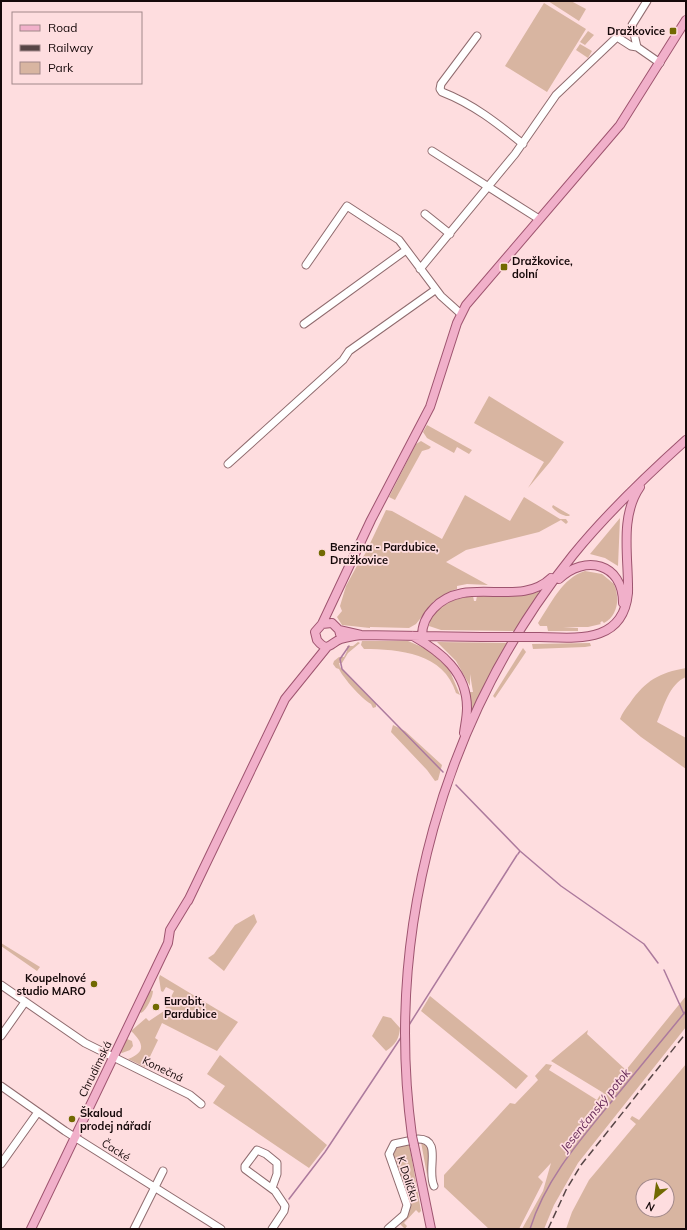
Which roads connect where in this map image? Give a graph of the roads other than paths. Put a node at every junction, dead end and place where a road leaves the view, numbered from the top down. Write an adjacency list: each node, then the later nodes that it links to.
1 (648, 1): 4 (street)
2 (686, 20): 5 (main road)
3 (477, 36): 6 (street)
4 (637, 47): 5 (street); 6 (street)
5 (660, 63): 10 (main road)
6 (523, 144): 8 (street)
7 (432, 152): 8 (street)
8 (489, 187): 10 (street); 11 (street)
9 (425, 214): 11 (street)
10 (539, 219): 16 (main road)
11 (450, 234): 14 (street)
12 (406, 250): 13 (street); 14 (street); 17 (street)
13 (306, 265)
14 (420, 269): 15 (street)
15 (435, 290): 16 (street); 19 (street)
16 (461, 314): 23 (main road)
17 (304, 324)
18 (686, 440): 20 (main road)
19 (228, 464)
20 (654, 470): 21 (main road); 24 (main road)
21 (568, 562): 22 (main road); 30 (main road)
22 (544, 594): 24 (main road); 35 (main road)
23 (331, 604): 25 (main road); 26 (main road)
24 (621, 615): 30 (main road, bridge)
25 (332, 623): 26 (main road); 27 (main road)
26 (322, 624): 32 (main road)
27 (339, 630): 28 (main road); 31 (main road)
28 (361, 635): 29 (main road); 31 (main road)
29 (412, 636): 30 (main road); 35 (main road)
30 (422, 636)
31 (339, 640): 33 (main road)
32 (319, 644): 33 (main road); 34 (main road)
33 (328, 647): 34 (main road)
34 (316, 660): 36 (main road)
35 (464, 739): 46 (main road)
36 (190, 897): 37 (main road); 37 (main road, Chrudimská)
37 (168, 943): 41 (main road, Chrudimská)
38 (1, 985): 39 (street, Konečná)
39 (25, 1002): 40 (street); 41 (street, Konečná)
40 (1, 1036)
41 (113, 1057): 43 (street, Konečná); 45 (main road, Chrudimská)
42 (1, 1086): 44 (street, Čacké)
43 (201, 1104)
44 (38, 1112): 45 (street, Čacké); 47 (street)
45 (75, 1137): 50 (street, Čacké); 52 (main road, Chrudimská)
46 (413, 1140): 49 (street, K Dolíčku); 56 (street, K Dolíčku); 57 (main road)
47 (1, 1164)
48 (163, 1171): 50 (street)
49 (434, 1186)
50 (154, 1187): 53 (street); 54 (street, Čacké)
51 (272, 1188): 51 (street); 55 (street)
52 (31, 1229)
53 (134, 1229)
54 (221, 1229)
55 (272, 1229)
56 (388, 1229)
57 (431, 1229)

